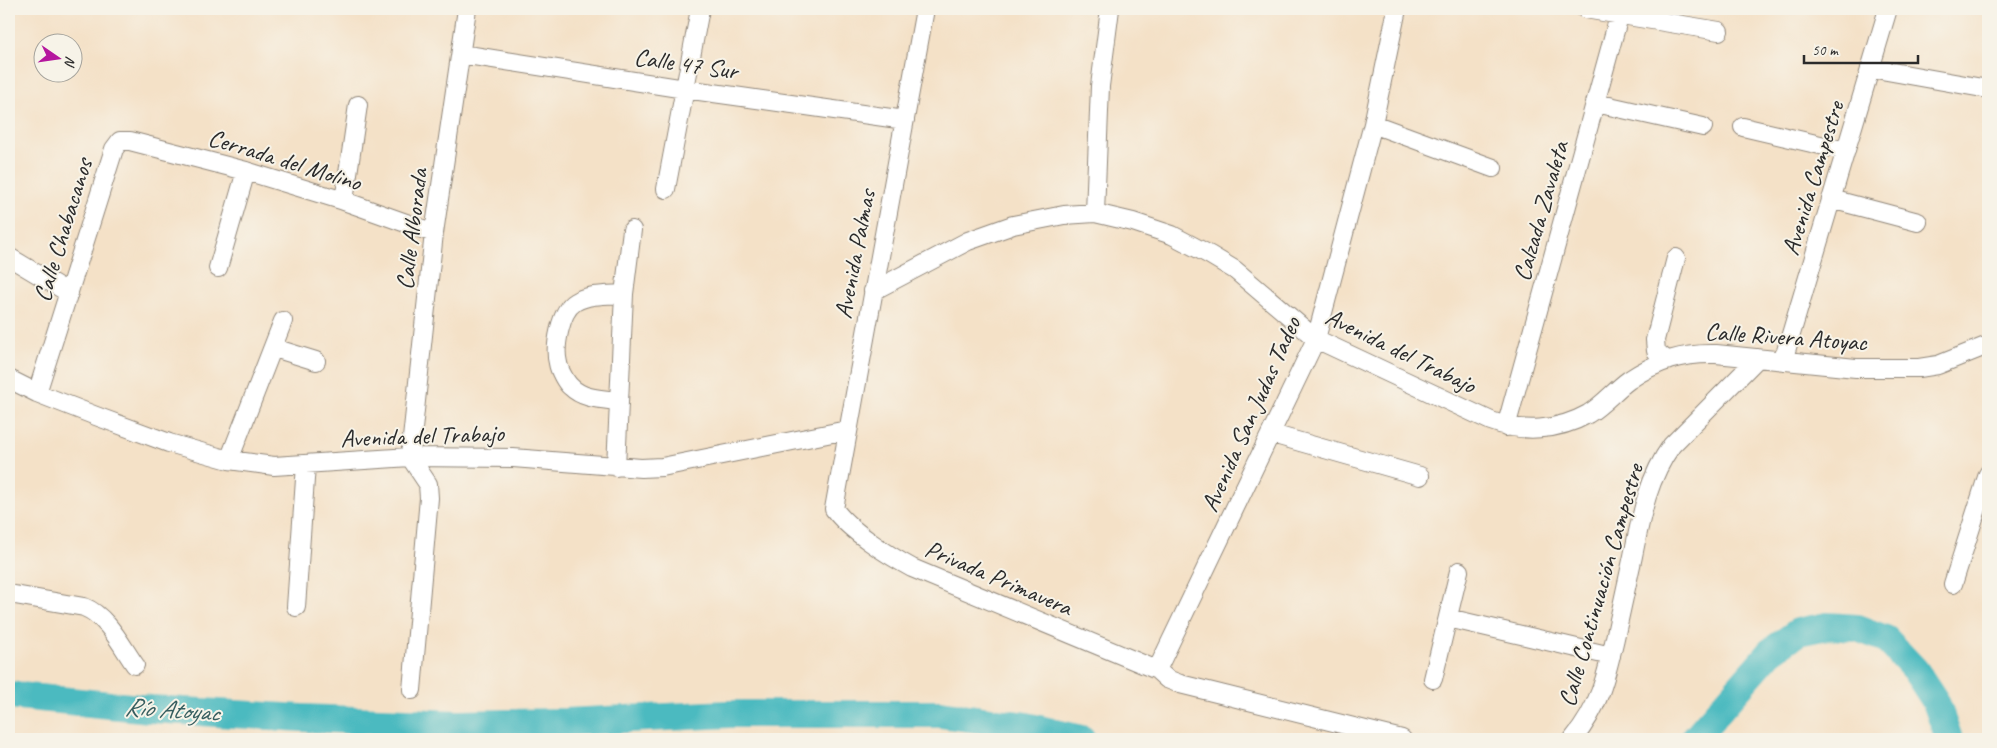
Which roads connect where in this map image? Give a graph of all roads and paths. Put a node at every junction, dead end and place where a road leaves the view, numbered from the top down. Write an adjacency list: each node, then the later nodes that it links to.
1 (700, 9): 12 (street)
2 (925, 9): 16 (street, Avenida Palmas)
3 (1110, 9): 27 (street)
4 (1397, 9): 17 (street, Avenida San Judas Tadeo)
5 (1585, 9): 8 (street)
6 (1888, 9): 11 (street, Avenida Campestre)
7 (463, 10): 10 (street, Calle Alborada)
8 (1620, 12): 9 (street); 14 (street, Calzada Zavaleta)
9 (1719, 30)
10 (461, 54): 12 (street, Calle 47 Sur); 30 (street, Calle Alborada)
11 (1870, 68): 13 (street); 21 (street, Avenida Campestre)
12 (685, 89): 16 (street, Calle 47 Sur); 24 (street)
13 (1988, 89)
14 (1596, 102): 18 (street); 48 (street, Calzada Zavaleta)
15 (358, 105): 26 (street)
16 (905, 120): 34 (street, Avenida Palmas)
17 (1373, 124): 22 (street); 38 (street, Avenida San Judas Tadeo)
18 (1703, 127)
19 (1743, 127): 21 (street)
20 (120, 141): 23 (street, Cerrada del Molino); 35 (street, Calle Chabacanos)
21 (1846, 150): 25 (street, Avenida Campestre)
22 (1493, 168)
23 (246, 171): 26 (street, Cerrada del Molino); 33 (street)
24 (666, 189)
25 (1831, 199): 28 (street); 44 (street, Avenida Campestre)
26 (344, 201): 30 (street, Cerrada del Molino)
27 (1095, 214): 34 (street, Avenida del Trabajo); 38 (street, Avenida del Trabajo)
28 (1918, 222)
29 (632, 230): 36 (street)
30 (434, 233): 51 (street, Calle Alborada)
31 (9, 257): 35 (street)
32 (1676, 258): 43 (street)
33 (218, 268)
34 (873, 291): 49 (street, Avenida Palmas)
35 (69, 293): 46 (street, Calle Chabacanos)
36 (624, 294): 47 (street); 47 (street)
37 (283, 321): 40 (street)
38 (1316, 339): 48 (street, Avenida del Trabajo); 50 (street, Avenida San Judas Tadeo)
39 (1988, 345): 44 (street, Calle Rivera Atoyac)
40 (274, 348): 42 (street); 52 (street)
41 (1758, 358): 43 (street, Calle Rivera Atoyac); 44 (street, Calle Rivera Atoyac); 63 (street, Calle Continuación Campestre)
42 (316, 361)
43 (1667, 361): 48 (street, Calle Rivera Atoyac)
44 (1783, 361)
45 (9, 379): 46 (street, Avenida del Trabajo)
46 (37, 393): 52 (street, Avenida del Trabajo)
47 (618, 401): 54 (street)
48 (1506, 427)
49 (848, 430): 54 (street, Avenida del Trabajo); 57 (street, Avenida Palmas)
50 (1272, 434): 56 (street); 65 (street, Avenida San Judas Tadeo)
51 (410, 457): 53 (street, Avenida del Trabajo); 54 (street, Avenida del Trabajo); 67 (street)
52 (228, 460): 53 (street, Avenida del Trabajo)
53 (306, 465): 61 (street)
54 (616, 467)
55 (1988, 474): 59 (street)
56 (1420, 476)
57 (834, 509): 65 (street, Privada Primavera)
58 (1459, 571): 62 (street)
59 (1953, 584)
60 (9, 594): 64 (street)
61 (296, 607)
62 (1448, 618): 63 (street); 66 (street)
63 (1611, 656): 69 (street, Calle Continuación Campestre)
64 (135, 664)
65 (1162, 674): 68 (street)
66 (1433, 679)
67 (412, 690)
68 (1402, 739)
69 (1573, 739)

